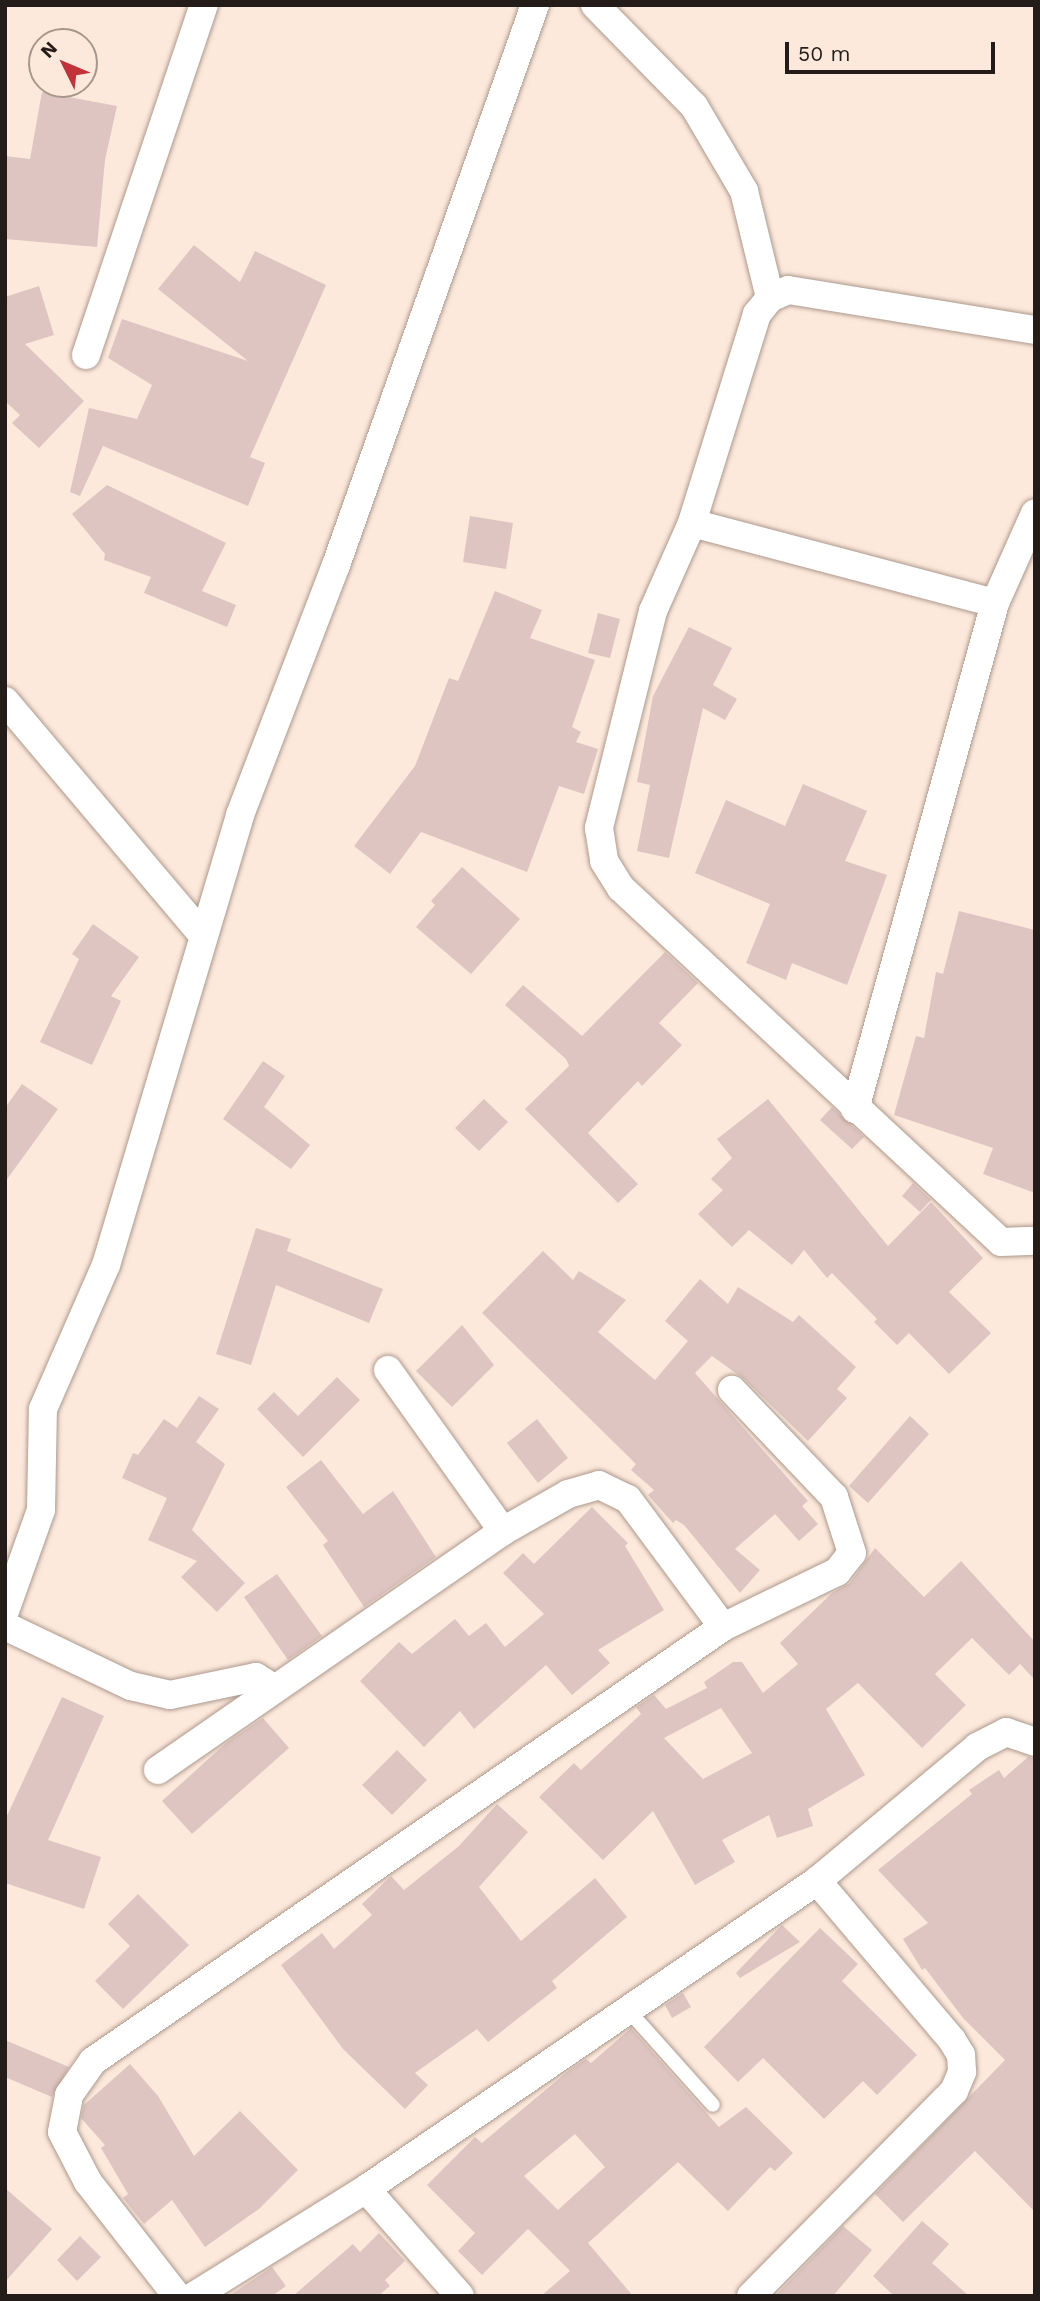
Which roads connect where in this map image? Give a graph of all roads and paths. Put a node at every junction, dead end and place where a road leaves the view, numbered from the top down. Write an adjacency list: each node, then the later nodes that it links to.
1 (204, 5): 6 (street)
2 (535, 5): 11 (street)
3 (594, 5): 4 (street)
4 (770, 298): 5 (street); 8 (street)
5 (1035, 330)
6 (86, 355)
7 (1035, 513): 9 (street)
8 (692, 523): 9 (street); 12 (street)
9 (995, 603): 12 (street)
10 (5, 701): 11 (street)
11 (203, 935): 17 (street)
12 (855, 1109): 13 (street)
13 (1035, 1241)
14 (388, 1370): 16 (street)
15 (732, 1390): 19 (street)
16 (503, 1531): 19 (street); 20 (street)
17 (5, 1611)
18 (5, 1626): 20 (street)
19 (723, 1626): 27 (street)
20 (272, 1687): 22 (street)
21 (1035, 1742): 23 (street)
22 (158, 1770)
23 (817, 1881): 24 (street); 30 (street)
24 (628, 2010): 25 (lane); 26 (street)
25 (713, 2105)
26 (366, 2189): 28 (street); 29 (street)
27 (177, 2296)
28 (194, 2296)
29 (460, 2296)
30 (751, 2296)

